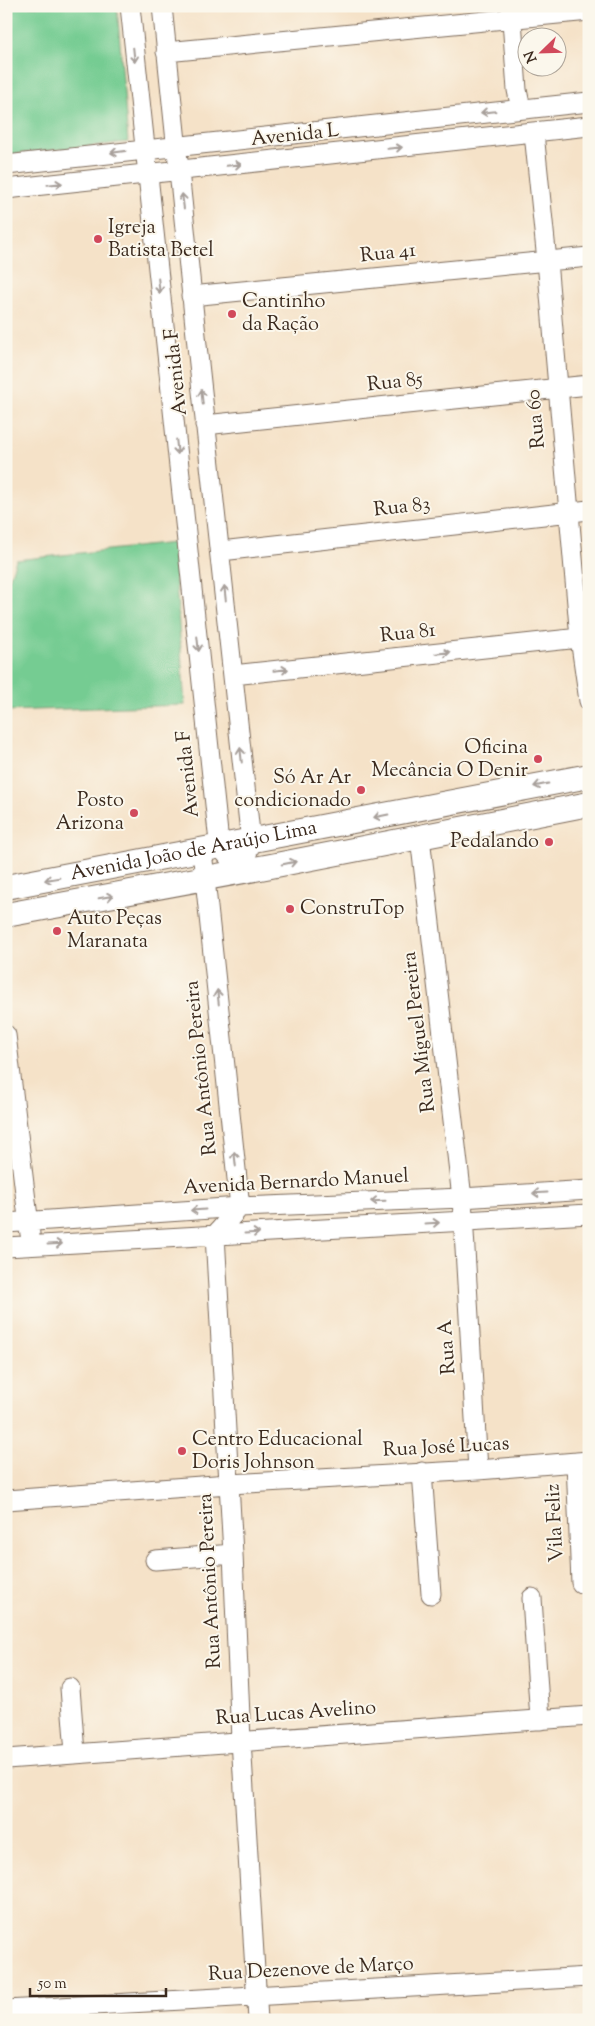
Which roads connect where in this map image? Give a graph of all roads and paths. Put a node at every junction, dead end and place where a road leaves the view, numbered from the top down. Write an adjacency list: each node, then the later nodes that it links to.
1 (130, 6): 13 (street, Avenida F, one-way to 13)
2 (162, 6): 5 (street, Avenida F)
3 (589, 11): 4 (street)
4 (511, 13): 5 (street); 8 (street)
5 (166, 52): 12 (street, Avenida F)
6 (589, 102): 7 (street, Avenida L)
7 (560, 105): 8 (street, Avenida L); 10 (street)
8 (521, 109): 12 (street, Avenida L, one-way to 12)
9 (589, 126): 10 (street, Avenida L)
10 (562, 129): 11 (street, Avenida L)
11 (534, 133): 15 (street, Avenida L, one-way to 11); 19 (street, Rua 60)
12 (177, 146): 13 (street, Avenida L); 15 (street, Avenida F)
13 (144, 149): 14 (street, Avenida L, one-way to 14); 16 (street, Avenida F)
14 (6, 165)
15 (179, 171): 16 (street, Avenida L); 20 (street, Avenida F, one-way to 15)
16 (147, 174): 17 (street, Avenida L, one-way to 16); 36 (street, Avenida F, one-way to 36)
17 (6, 189)
18 (589, 257): 19 (street, Rua 41)
19 (547, 261): 20 (street, Rua 41); 22 (street, Rua 60)
20 (191, 296): 23 (street, Avenida F, one-way to 20)
21 (589, 386): 22 (street, Rua 85)
22 (557, 389): 23 (street, Rua 85); 25 (street, Rua 60)
23 (206, 425): 26 (street, Avenida F)
24 (589, 510): 25 (street, Rua 83)
25 (568, 512): 26 (street, Rua 83); 27 (street, Rua 60)
26 (220, 550): 28 (street, Avenida F, one-way to 26)
27 (584, 638): 28 (street, Rua 81, one-way to 27); 29 (street, Rua 60)
28 (232, 675): 35 (street, Avenida F, one-way to 28)
29 (589, 701)
30 (577, 778): 31 (main road, Avenida João de Araújo Lima, one-way to 31); 32 (main road)
31 (516, 790): 33 (main road); 35 (main road, Avenida João de Araújo Lima, one-way to 35)
32 (580, 806): 33 (main road, Avenida João de Araújo Lima)
33 (521, 818): 34 (main road, Avenida João de Araújo Lima)
34 (420, 837): 37 (main road, Avenida João de Araújo Lima, one-way to 34); 43 (street, Rua Miguel Pereira)
35 (251, 842): 36 (main road, Avenida João de Araújo Lima); 37 (street, Avenida F)
36 (211, 849): 37 (street); 38 (street, Rua Antônio Pereira); 39 (main road, Avenida João de Araújo Lima, one-way to 39)
37 (241, 872): 38 (main road, Avenida João de Araújo Lima)
38 (205, 878): 40 (main road, Avenida João de Araújo Lima, one-way to 38); 44 (street, Rua Antônio Pereira, one-way to 38)
39 (6, 887)
40 (6, 915)
41 (6, 1035): 47 (street)
42 (589, 1190): 43 (street, Avenida Bernardo Manuel, one-way to 43)
43 (462, 1198): 44 (street, Avenida Bernardo Manuel, one-way to 44); 46 (street, Rua Miguel Pereira)
44 (240, 1207): 47 (street, Avenida Bernardo Manuel, one-way to 47); 49 (street)
45 (589, 1214): 46 (street)
46 (462, 1221): 49 (street, one-way to 46); 53 (street, Rua A)
47 (29, 1222): 48 (street, Avenida Bernardo Manuel); 50 (street)
48 (6, 1223)
49 (215, 1235): 50 (street, one-way to 49); 55 (street, Rua Antônio Pereira)
50 (32, 1245): 51 (street)
51 (6, 1247)
52 (582, 1461): 53 (street, Rua José Lucas); 59 (street, Vila Feliz)
53 (478, 1470): 54 (street, Rua José Lucas)
54 (422, 1472): 55 (street, Rua José Lucas); 60 (street)
55 (229, 1484): 56 (street, Rua José Lucas); 57 (street, Rua Antônio Pereira)
56 (6, 1500)
57 (233, 1554): 58 (street); 65 (street, Rua Antônio Pereira)
58 (155, 1560)
59 (582, 1583)
60 (431, 1594)
61 (532, 1598): 64 (street)
62 (70, 1688): 66 (street)
63 (589, 1716): 64 (street, Rua Lucas Avelino)
64 (540, 1720): 65 (street, Rua Lucas Avelino)
65 (241, 1740): 66 (street, Rua Lucas Avelino); 69 (street, Rua Antônio Pereira)
66 (75, 1754): 67 (street, Rua Lucas Avelino)
67 (6, 1759)
68 (589, 1977): 69 (street, Rua Dezenove de Março)
69 (256, 1995): 70 (street, Rua Dezenove de Março); 71 (street, Rua Antônio Pereira)
70 (6, 2010)
71 (258, 2020)

